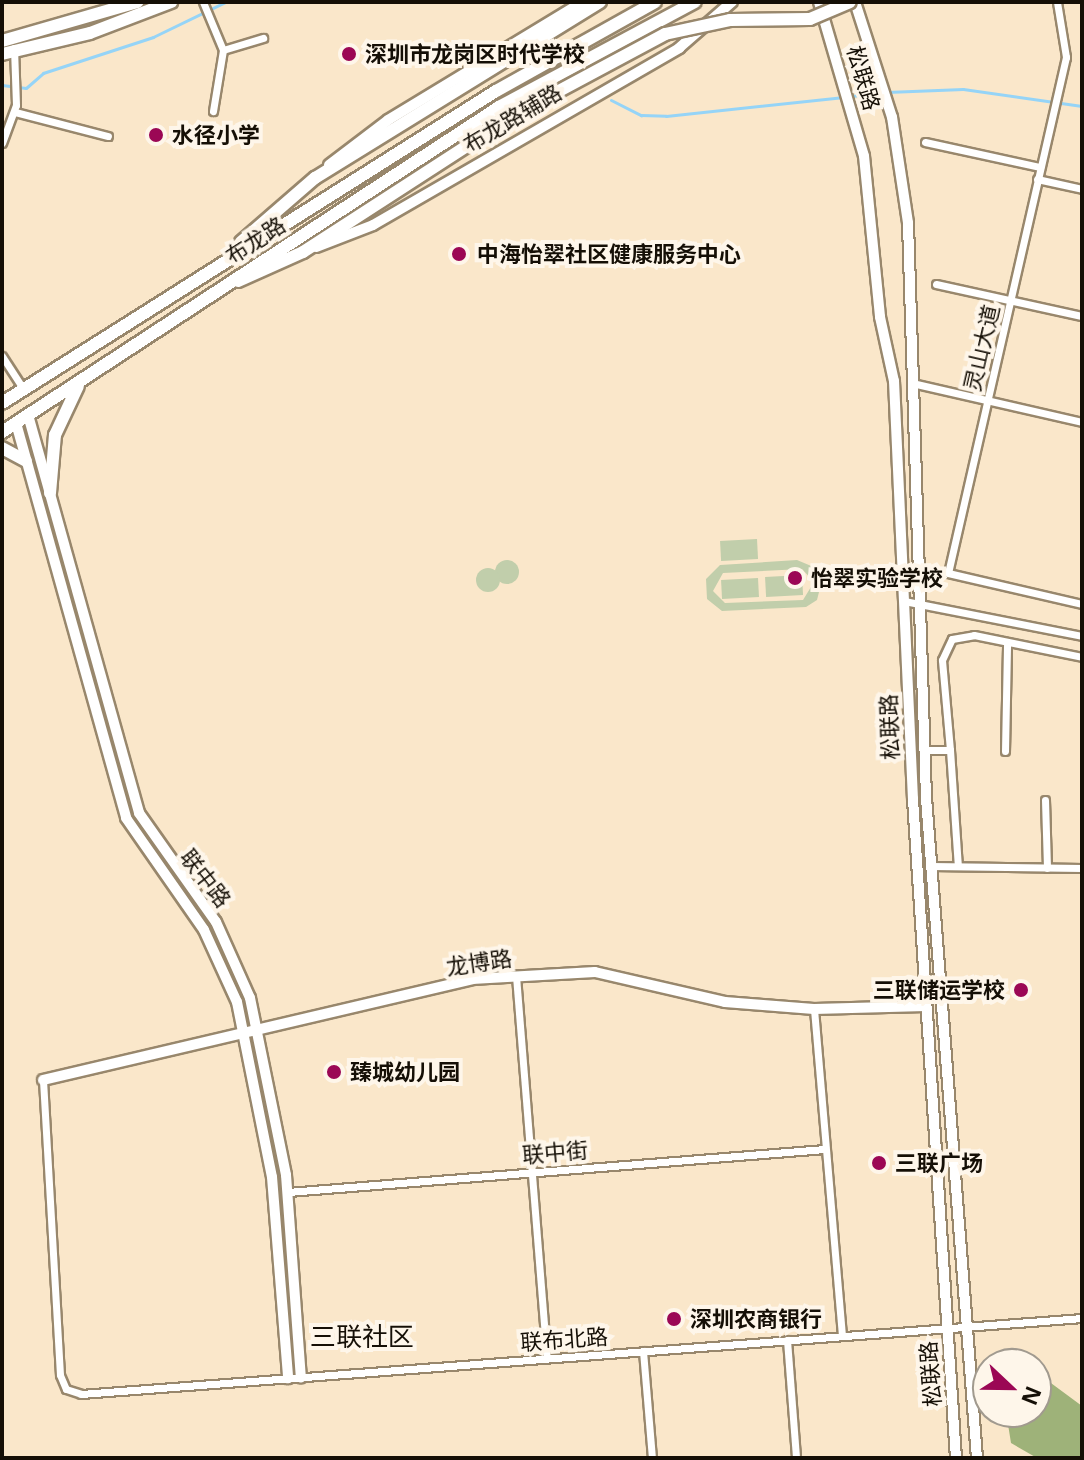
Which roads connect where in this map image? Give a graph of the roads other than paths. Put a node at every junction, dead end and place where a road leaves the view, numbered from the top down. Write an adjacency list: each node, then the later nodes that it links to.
1 (137, 2): 13 (main road)
2 (171, 2): 13 (main road)
3 (203, 2): 14 (street)
4 (583, 2): 21 (street)
5 (600, 2): 21 (main road)
6 (655, 2): 25 (main road, 布龙路)
7 (695, 2): 27 (main road, 布龙路)
8 (732, 2): 24 (street, 布龙路辅路)
9 (1057, 2): 20 (street, 灵山大道)
10 (855, 3): 24 (main road, bridge); 32 (street, 松联路)
11 (818, 4): 43 (street, 松联路)
12 (263, 38): 14 (street)
13 (8, 46): 15 (street)
14 (223, 50): 16 (street)
15 (15, 109): 17 (street); 19 (street)
16 (213, 111)
17 (108, 136)
18 (925, 142): 20 (street)
19 (2, 143)
20 (1040, 167): 22 (street, 灵山大道)
21 (315, 178): 25 (main road)
22 (1037, 179): 23 (street); 28 (street, 灵山大道)
23 (1082, 189)
24 (303, 252): 27 (main road)
25 (219, 262): 33 (main road, 布龙路)
26 (936, 284): 28 (street)
27 (216, 289): 31 (main road, 布龙路)
28 (1010, 300): 29 (street); 34 (street, 灵山大道)
29 (1082, 316)
30 (2, 356): 33 (street)
31 (80, 383): 36 (main road, 布龙路); 42 (main road)
32 (912, 383): 34 (street); 44 (street, 松联路)
33 (23, 388): 35 (main road, 布龙路)
34 (987, 401): 37 (street); 45 (street, 灵山大道)
35 (2, 403)
36 (28, 415): 38 (main road, 布龙路); 42 (street, 联中路)
37 (1082, 422)
38 (16, 423): 39 (main road, 布龙路); 41 (street, 联中路)
39 (2, 432)
40 (2, 448): 41 (main road)
41 (26, 461): 61 (street, 联中路)
42 (50, 493): 60 (street, 联中路)
43 (904, 601): 44 (street); 58 (street, 松联路)
44 (919, 603): 46 (street); 49 (street, 松联路)
45 (1082, 604)
46 (1082, 636)
47 (1007, 642): 48 (street); 50 (street); 51 (street)
48 (1082, 657)
49 (924, 750): 50 (street); 53 (street, 松联路)
50 (950, 750): 54 (street)
51 (1005, 751)
52 (1045, 800): 55 (street)
53 (931, 866): 54 (street); 67 (street, 松联路)
54 (958, 866): 55 (street)
55 (1047, 868): 56 (street)
56 (1082, 868)
57 (516, 976): 59 (street, 龙博路); 60 (street, 龙博路); 64 (street)
58 (926, 1006): 59 (street, 龙博路); 68 (street, 松联路)
59 (814, 1009): 63 (street)
60 (258, 1033): 61 (street, 龙博路); 65 (street, 联中路)
61 (244, 1036): 62 (street, 龙博路); 74 (street, 联中路)
62 (43, 1080): 74 (street, 联布北路)
63 (825, 1149): 64 (street, 联中街); 69 (street)
64 (532, 1172): 65 (street, 联中街); 72 (street)
65 (288, 1192): 73 (street, 联中路)
66 (1082, 1318): 67 (street, 联布北路)
67 (966, 1326): 68 (street, 联布北路); 78 (street, 松联路)
68 (948, 1328): 69 (street, 联布北路); 77 (street, 松联路)
69 (842, 1336): 70 (street, 联布北路)
70 (787, 1340): 71 (street, 联布北路); 76 (street)
71 (643, 1351): 72 (street, 联布北路); 75 (street)
72 (547, 1358): 73 (street, 联布北路)
73 (301, 1377): 74 (street, 联布北路)
74 (288, 1378)
75 (652, 1458)
76 (796, 1458)
77 (956, 1458)
78 (977, 1458)

